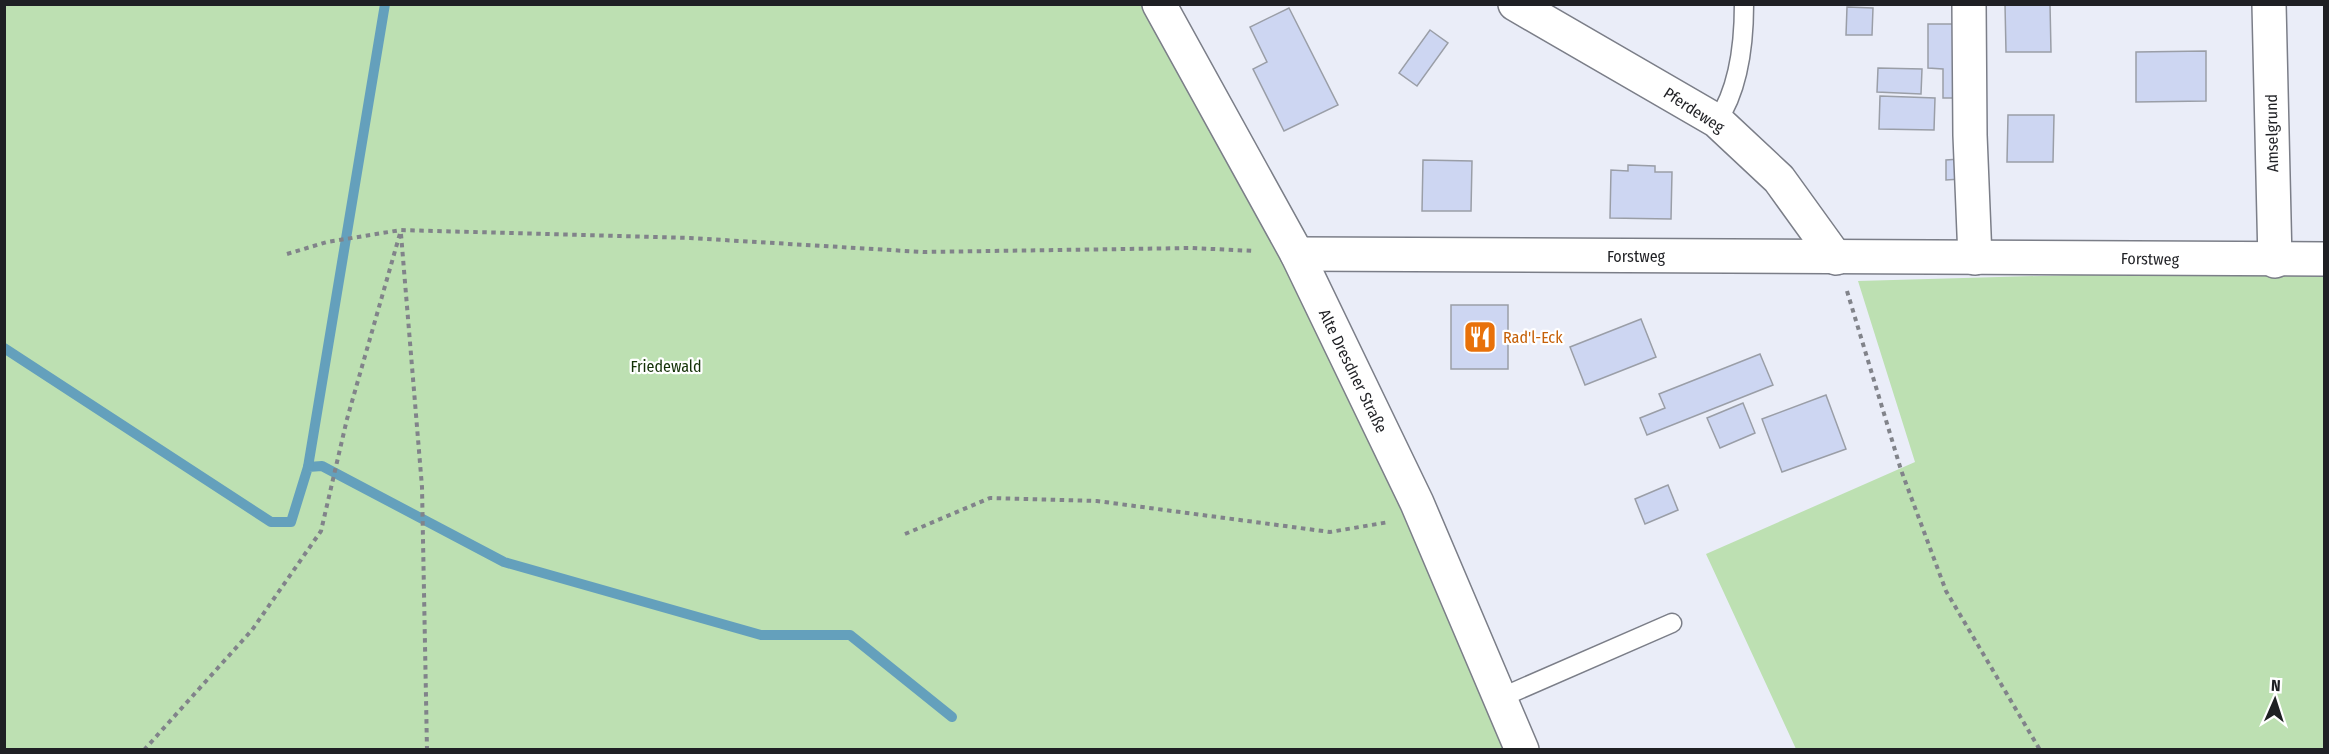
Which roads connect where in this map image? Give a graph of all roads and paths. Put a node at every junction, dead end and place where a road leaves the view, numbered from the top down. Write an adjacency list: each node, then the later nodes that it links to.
1 (1159, 4): 9 (street, Alte Dresdner Straße)
2 (1515, 4): 6 (street, Pferdeweg)
3 (1744, 4): 6 (lane)
4 (1969, 4): 11 (street)
5 (2269, 4): 13 (street, Amselgrund)
6 (1717, 121): 10 (street, Pferdeweg)
7 (401, 230): 8 (path); 9 (path); 18 (path); 19 (path)
8 (287, 254)
9 (1297, 254): 10 (street, Forstweg); 14 (street, Alte Dresdner Straße)
10 (1836, 258): 11 (street, Forstweg); 21 (path)
11 (1975, 258): 13 (street, Forstweg)
12 (2325, 259): 13 (street, Forstweg)
13 (2275, 261)
14 (1417, 503): 15 (path); 17 (street, Alte Dresdner Straße)
15 (905, 534)
16 (1672, 623): 17 (lane)
17 (1500, 698): 20 (street, Alte Dresdner Straße)
18 (144, 750)
19 (428, 750)
20 (1522, 750)
21 (2040, 750)

